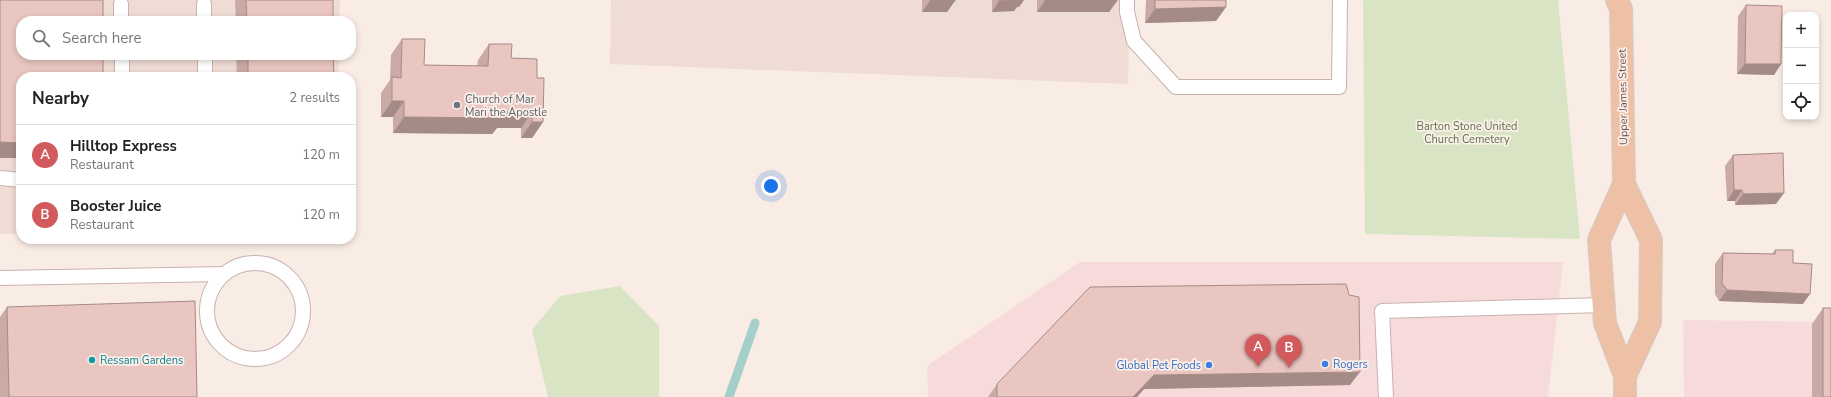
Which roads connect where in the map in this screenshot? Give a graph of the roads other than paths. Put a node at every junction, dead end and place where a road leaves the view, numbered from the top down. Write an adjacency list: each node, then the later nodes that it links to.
1 (1128, 0): 2 (lane)
2 (1340, 0)
3 (1621, 3): 14 (main road, Upper James Street)
4 (121, 4): 6 (lane)
5 (204, 4): 7 (lane)
6 (121, 16)
7 (204, 16)
8 (122, 60): 10 (lane)
9 (205, 60): 11 (lane)
10 (122, 72)
11 (205, 72)
12 (0, 178): 13 (lane)
13 (16, 180)
14 (1624, 184): 17 (main road, Upper James Street); 18 (main road, Upper James Street)
15 (224, 274): 15 (lane); 16 (lane)
16 (0, 278)
17 (1604, 305): 18 (main road, Upper James Street); 19 (lane)
18 (1625, 376): 20 (main road, Upper James Street)
19 (1386, 397)
20 (1625, 397)

